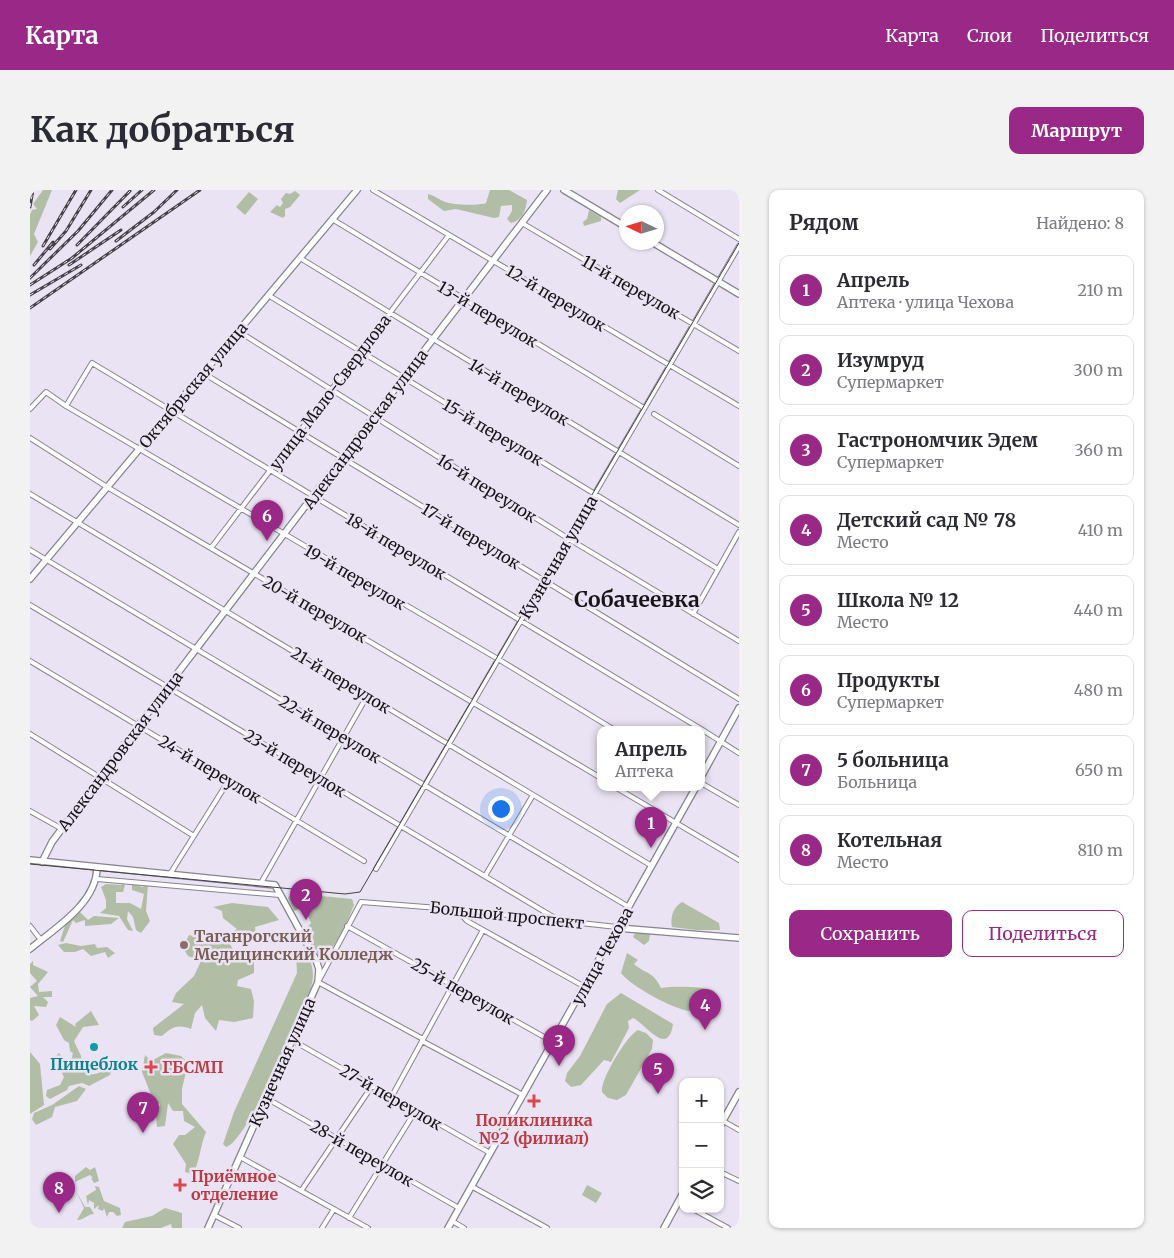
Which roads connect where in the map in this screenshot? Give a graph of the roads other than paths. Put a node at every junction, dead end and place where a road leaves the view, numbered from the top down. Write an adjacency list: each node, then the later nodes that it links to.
1 (356, 190): 6 (main road, Октябрьская улица)
2 (373, 190): 9 (street, 12-й переулок)
3 (547, 190): 8 (main road, Александровская улица)
4 (564, 190): 7 (main road)
5 (658, 190): 10 (street)
6 (332, 219): 13 (main road, Октябрьская улица); 15 (street, 13-й переулок)
7 (619, 223)
8 (522, 224): 14 (main road, Александровская улица); 21 (street, 11-й переулок)
9 (449, 235): 14 (street, 12-й переулок); 15 (street, улица Мало-Свердлова)
10 (739, 239)
11 (739, 246): 16 (street, Кузнечная улица)
12 (664, 249): 16 (main road)
13 (300, 258): 18 (main road, Октябрьская улица); 20 (street, 14-й переулок)
14 (493, 261): 19 (main road, Александровская улица); 26 (street, 12-й переулок)
15 (420, 273): 19 (street, 13-й переулок); 20 (street, улица Мало-Свердлова)
16 (718, 282): 17 (main road); 21 (street, Кузнечная улица)
17 (739, 294)
18 (268, 295): 22 (main road, Октябрьская улица); 25 (street, 15-й переулок)
19 (464, 299): 23 (main road, Александровская улица); 32 (street, 13-й переулок)
20 (390, 313): 23 (street, 14-й переулок); 25 (street, улица Мало-Свердлова)
21 (694, 323): 24 (street, 11-й переулок); 26 (street, Кузнечная улица)
22 (238, 331): 27 (main road, Октябрьская улица); 29 (street, 16-й переулок)
23 (434, 340): 28 (main road, Александровская улица); 40 (street, 14-й переулок)
24 (739, 351)
25 (361, 352): 28 (street, 15-й переулок); 29 (street, улица Мало-Свердлова)
26 (669, 365): 31 (street, 12-й переулок); 32 (street, Кузнечная улица)
27 (203, 373): 34 (main road, Октябрьская улица); 37 (street, 17-й переулок)
28 (404, 378): 36 (main road, Александровская улица); 46 (street, 15-й переулок)
29 (331, 391): 36 (street, 16-й переулок); 37 (street, улица Мало-Свердлова)
30 (66, 406): 33 (street, 19-й переулок); 34 (street, 18-й переулок); 39 (street, 19-й переулок)
31 (739, 406)
32 (644, 408): 40 (street, Кузнечная улица)
33 (30, 409)
34 (172, 411): 39 (main road, Октябрьская улица); 43 (street, 18-й переулок)
35 (654, 414): 42 (street)
36 (374, 417): 41 (main road, Александровская улица); 53 (street, 16-й переулок)
37 (300, 432): 41 (street, 17-й переулок); 43 (street, улица Мало-Свердлова)
38 (30, 438): 44 (street, 20-й переулок)
39 (139, 450): 44 (main road, Октябрьская улица); 48 (street, 19-й переулок)
40 (619, 452): 46 (street, Кузнечная улица); 50 (street, 14-й переулок)
41 (343, 458): 47 (main road, Александровская улица); 60 (street, 17-й переулок)
42 (739, 466)
43 (270, 471): 47 (street, 18-й переулок); 48 (street, улица Мало-Свердлова)
44 (107, 487): 49 (main road, Октябрьская улица); 54 (street, 20-й переулок)
45 (30, 494): 49 (street, 21-й переулок)
46 (594, 494): 53 (street, Кузнечная улица); 57 (street, 15-й переулок)
47 (313, 497): 52 (main road, Александровская улица); 64 (street, 18-й переулок)
48 (240, 510): 52 (street, 19-й переулок); 54 (street, улица Мало-Свердлова)
49 (77, 523): 56 (main road, Октябрьская улица); 62 (street, 21-й переулок)
50 (739, 525)
51 (739, 532): 57 (street)
52 (284, 536): 58 (main road, Александровская улица); 67 (street, 19-й переулок)
53 (569, 538): 60 (street, Кузнечная улица); 63 (street, 16-й переулок)
54 (211, 548): 58 (street, 20-й переулок)
55 (30, 550): 56 (street, 22-й переулок)
56 (46, 560): 59 (main road, Октябрьская улица); 66 (street, 22-й переулок)
57 (718, 569): 63 (street)
58 (254, 574): 62 (main road, Александровская улица); 72 (street, 20-й переулок)
59 (30, 579)
60 (544, 581): 64 (street, Кузнечная улица); 71 (street, 17-й переулок)
61 (30, 605): 69 (street, 23-й переулок)
62 (225, 611): 66 (main road, Александровская улица); 70 (street, 21-й переулок)
63 (693, 614): 65 (street, 16-й переулок)
64 (521, 620): 67 (street, Кузнечная улица); 76 (street, 18-й переулок)
65 (739, 642)
66 (196, 649): 69 (main road, Александровская улица); 79 (street, 22-й переулок)
67 (498, 659): 72 (street, Кузнечная улица); 75 (street, 19-й переулок)
68 (30, 661): 74 (street, 24-й переулок)
69 (167, 687): 74 (main road, Александровская улица); 86 (street, 23-й переулок)
70 (367, 696): 79 (street); 81 (street, 21-й переулок)
71 (739, 699)
72 (474, 702): 81 (street, Кузнечная улица); 84 (street, 20-й переулок)
73 (739, 708): 80 (main road)
74 (138, 726): 85 (main road, Александровская улица); 87 (street, 24-й переулок)
75 (608, 726)
76 (696, 726)
77 (705, 732): 80 (street, 18-й переулок)
78 (30, 734): 85 (street)
79 (343, 737): 86 (street); 89 (street, 22-й переулок)
80 (720, 741): 82 (street, 18-й переулок); 83 (main road)
81 (448, 744): 89 (street, Кузнечная улица); 92 (street, 21-й переулок)
82 (739, 753)
83 (705, 769)
84 (597, 776)
85 (100, 778): 98 (main road, Александровская улица); 99 (street)
86 (320, 778): 95 (street); 97 (street, 23-й переулок)
87 (229, 780): 95 (street, 24-й переулок); 99 (street)
88 (705, 785): 93 (street)
89 (425, 786): 97 (street, Кузнечная улица); 100 (street, 22-й переулок)
90 (622, 791): 96 (street)
91 (694, 791): 96 (main road, улица Чехова)
92 (533, 795): 100 (street); 105 (street, 21-й переулок)
93 (739, 805)
94 (30, 811): 98 (street)
95 (296, 820): 103 (street, 24-й переулок); 111 (street)
96 (676, 823): 102 (street); 105 (main road, улица Чехова)
97 (401, 826): 107 (street, Кузнечная улица); 109 (street, 23-й переулок)
98 (62, 829): 104 (main road, Александровская улица)
99 (194, 836): 108 (street)
100 (509, 836): 109 (street); 114 (street, 22-й переулок)
101 (30, 860): 104 (main road)
102 (739, 860)
103 (364, 861)
104 (42, 862): 106 (main road)
105 (652, 866): 114 (main road, улица Чехова)
106 (97, 868): 108 (main road); 110 (main road)
107 (376, 869)
108 (170, 874): 111 (main road)
109 (485, 876): 116 (street, 23-й переулок)
110 (96, 878): 112 (street); 122 (main road)
111 (261, 883): 112 (main road)
112 (280, 894): 124 (main road)
113 (364, 901): 115 (street, Большой проспект); 118 (street, Кузнечная улица)
114 (630, 907): 119 (main road, улица Чехова)
115 (457, 910): 116 (street, Большой проспект); 120 (street)
116 (560, 921): 119 (street, Большой проспект)
117 (30, 926): 122 (street)
118 (347, 926): 125 (street, Кузнечная улица); 127 (street, 25-й переулок)
119 (618, 928): 121 (main road, Большой проспект); 128 (main road, улица Чехова)
120 (483, 930): 127 (street); 128 (street)
121 (739, 938)
122 (41, 940): 123 (main road)
123 (30, 949)
124 (316, 960): 125 (street); 126 (main road)
125 (330, 960): 126 (street, Кузнечная улица)
126 (318, 982): 129 (main road, Кузнечная улица); 130 (street)
127 (452, 985): 130 (street); 131 (street, 25-й переулок)
128 (585, 987): 131 (main road, улица Чехова)
129 (292, 1040): 132 (street, 27-й переулок); 136 (main road, Кузнечная улица)
130 (422, 1040): 134 (street); 135 (street)
131 (553, 1042): 134 (main road, улица Чехова)
132 (372, 1086): 135 (street, 27-й переулок); 141 (street)
133 (739, 1092): 138 (main road)
134 (523, 1095): 142 (main road, улица Чехова)
135 (392, 1096): 137 (street, 27-й переулок)
136 (266, 1098): 141 (street, 28-й переулок); 143 (main road, Кузнечная улица)
137 (416, 1110): 142 (street, 27-й переулок); 144 (street)
138 (723, 1123)
139 (724, 1125): 140 (street)
140 (739, 1130)
141 (336, 1138): 144 (street, 28-й переулок); 148 (street)
142 (490, 1153): 147 (main road, улица Чехова)
143 (240, 1157): 148 (street); 153 (main road, Кузнечная улица)
144 (382, 1164): 150 (street, 28-й переулок); 154 (street)
145 (724, 1174): 146 (street)
146 (739, 1181)
147 (471, 1186): 150 (main road, улица Чехова); 162 (street)
148 (301, 1191): 151 (street)
149 (679, 1206): 163 (main road)
150 (459, 1208): 155 (main road, улица Чехова)
151 (334, 1209): 154 (street); 158 (street)
152 (700, 1213): 164 (street)
153 (214, 1215): 156 (main road, Кузнечная улица); 157 (street)
154 (350, 1218): 159 (street)
155 (452, 1221): 160 (main road, улица Чехова); 161 (street)
156 (208, 1228)
157 (239, 1228)
158 (322, 1228)
159 (368, 1228)
160 (448, 1228)
161 (464, 1228)
162 (547, 1228)
163 (664, 1228)
164 (728, 1228)

